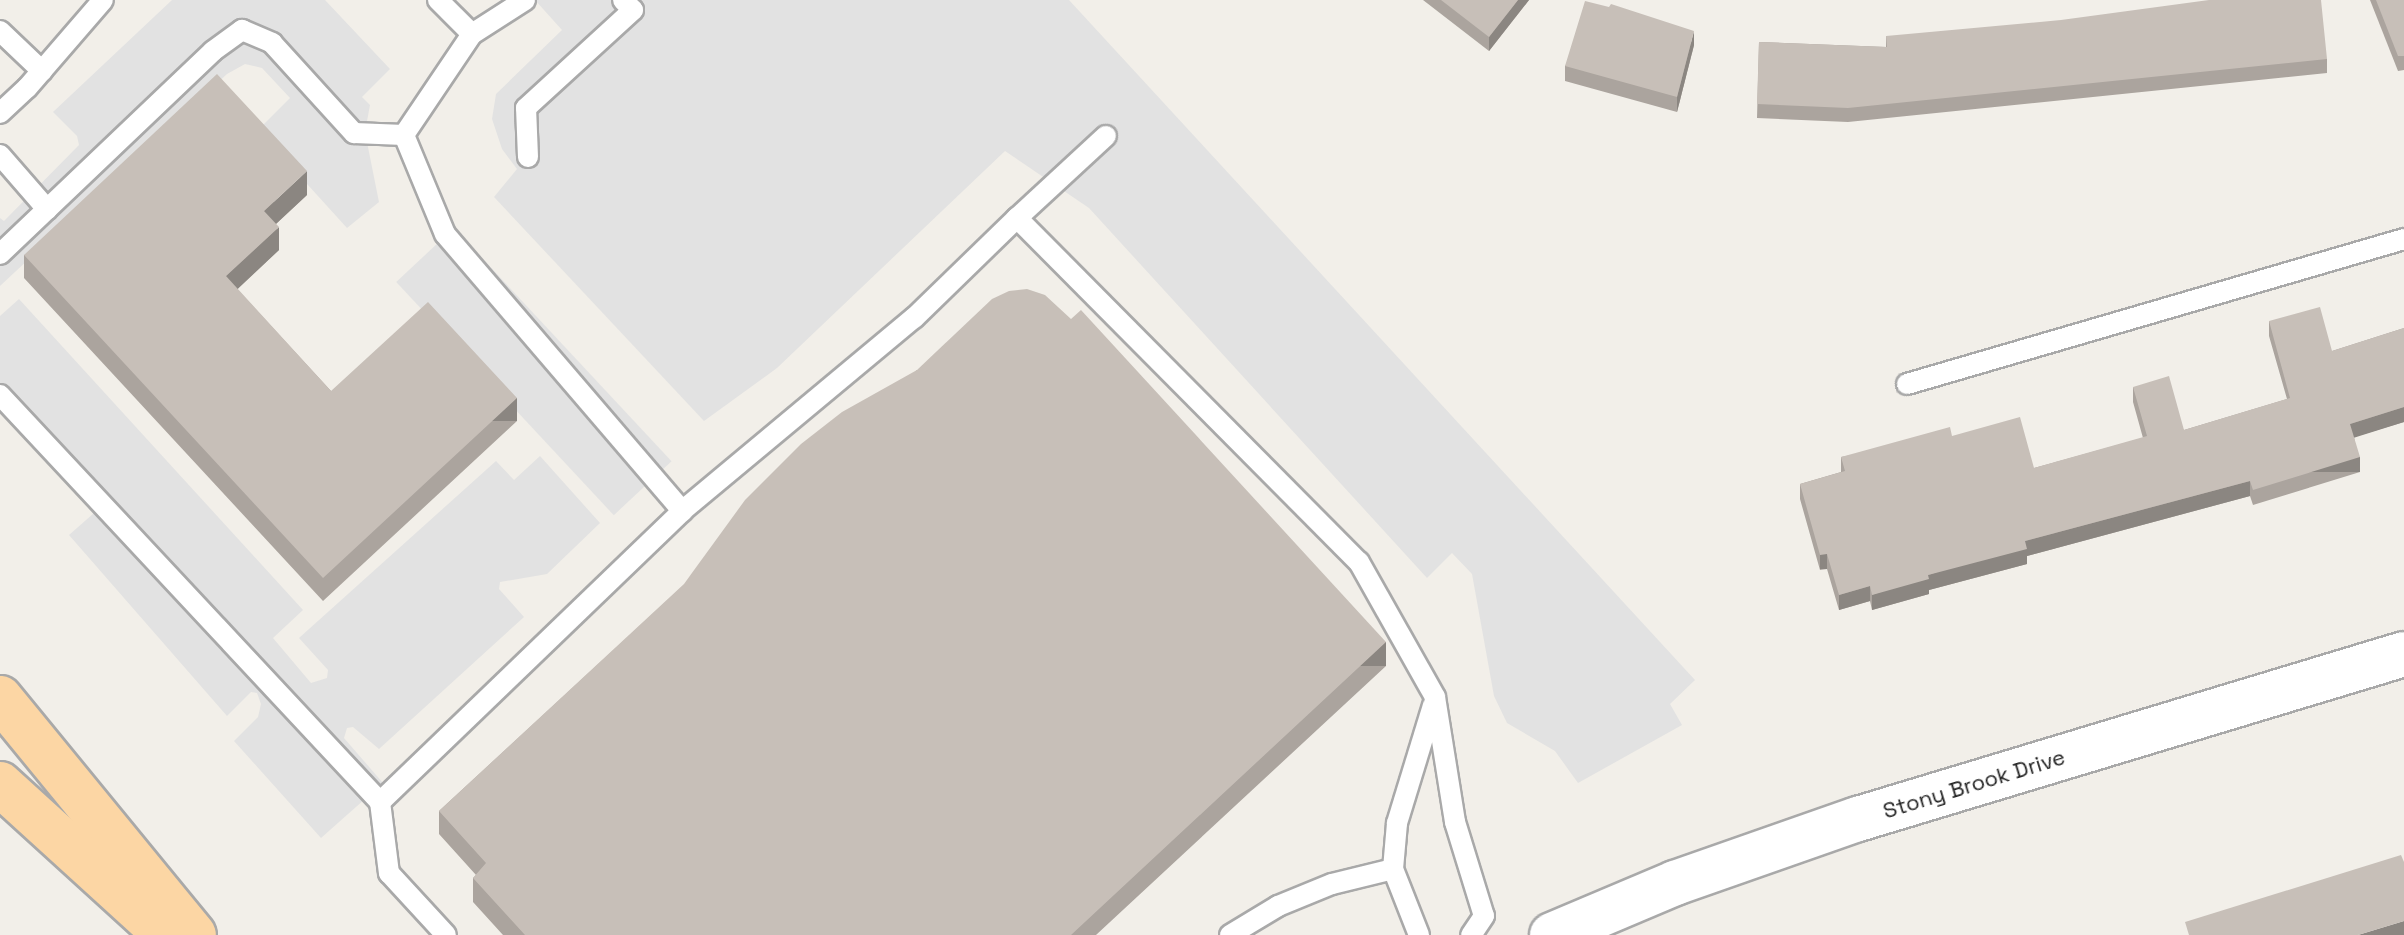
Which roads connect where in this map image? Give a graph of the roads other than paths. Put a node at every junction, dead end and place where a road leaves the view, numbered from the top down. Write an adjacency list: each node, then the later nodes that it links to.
1 (103, 0): 7 (lane)
2 (438, 0): 6 (lane)
3 (525, 0): 6 (lane)
4 (623, 0): 12 (lane)
5 (0, 31): 7 (lane)
6 (472, 34): 9 (lane)
7 (42, 71): 8 (lane)
8 (0, 113)
9 (404, 135): 13 (lane); 19 (lane)
10 (1106, 136): 14 (lane)
11 (0, 155): 13 (lane)
12 (528, 157)
13 (47, 209): 16 (lane)
14 (1017, 218): 19 (lane); 21 (lane)
15 (2404, 239): 17 (lane)
16 (0, 254)
17 (1907, 384)
18 (0, 395): 24 (lane)
19 (682, 511): 24 (lane)
20 (2404, 654): 32 (street, Stony Brook Drive)
21 (1435, 697): 25 (lane); 31 (lane)
22 (0, 698): 27 (main road)
23 (0, 784): 26 (main road)
24 (380, 802): 28 (lane)
25 (1393, 869): 29 (lane); 30 (lane)
26 (166, 935)
27 (194, 935)
28 (446, 935)
29 (1230, 935)
30 (1419, 935)
31 (1471, 935)
32 (1552, 935)

